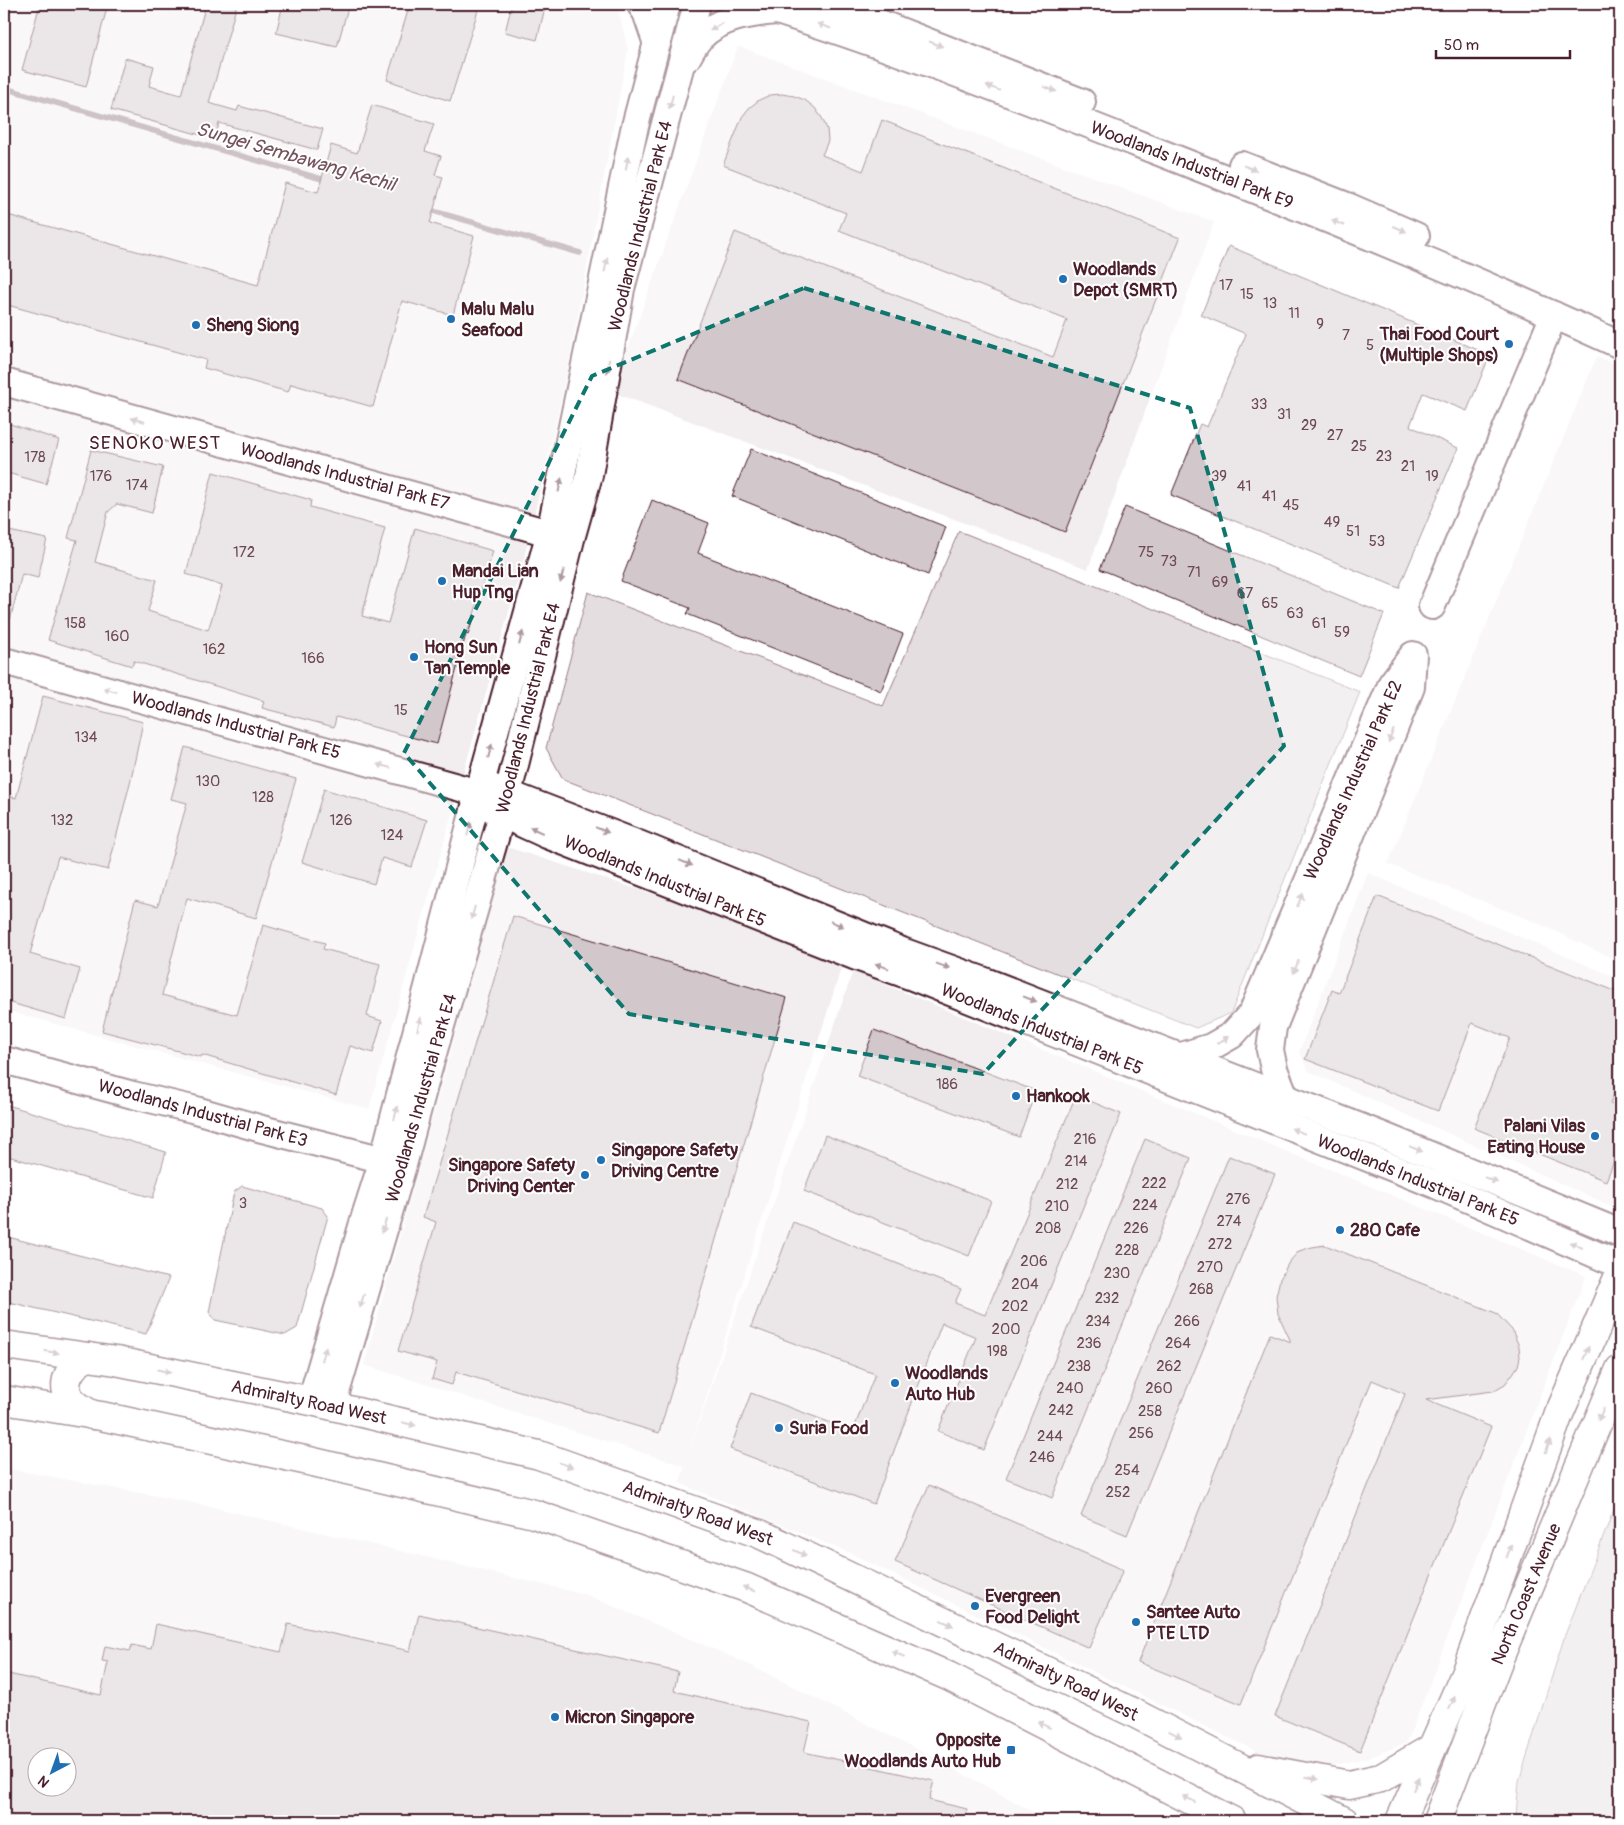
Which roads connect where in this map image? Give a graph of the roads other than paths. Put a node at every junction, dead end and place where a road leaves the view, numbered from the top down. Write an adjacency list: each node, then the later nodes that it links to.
1 (640, 4): 6 (street)
2 (667, 4): 6 (street, Woodlands Industrial Park E4)
3 (698, 4): 7 (street, Woodlands Industrial Park E4)
4 (832, 4): 8 (street, Woodlands Industrial Park E9, one-way to 8)
5 (767, 7): 7 (street, one-way to 7); 8 (street, Woodlands Industrial Park E9, one-way to 5)
6 (657, 44): 13 (street, Woodlands Industrial Park E4, one-way to 6)
7 (680, 68): 13 (street, Woodlands Industrial Park E4, one-way to 13)
8 (970, 68): 9 (street, Woodlands Industrial Park E9, one-way to 8); 10 (street, Woodlands Industrial Park E9, one-way to 10)
9 (1554, 315): 11 (street, Woodlands Industrial Park E9); 14 (street)
10 (1620, 327)
11 (1620, 345)
12 (4, 382): 13 (street, Woodlands Industrial Park E7, one-way to 12)
13 (560, 536): 15 (street, Woodlands Industrial Park E4)
14 (1432, 606)
15 (541, 610): 17 (street, Woodlands Industrial Park E4, one-way to 15); 18 (street, Woodlands Industrial Park E4)
16 (4, 660): 19 (street, Woodlands Industrial Park E5, one-way to 16)
17 (499, 719): 18 (street); 19 (street, Woodlands Industrial Park E4, one-way to 17)
18 (524, 727): 20 (street, Woodlands Industrial Park E4)
19 (475, 791): 20 (street, Woodlands Industrial Park E5); 21 (street, Woodlands Industrial Park E4, one-way to 19)
20 (505, 803): 22 (street, Woodlands Industrial Park E4); 24 (street, Woodlands Industrial Park E5, one-way to 24); 29 (street, Woodlands Industrial Park E5, one-way to 20)
21 (461, 859): 22 (street); 23 (street, Woodlands Industrial Park E4)
22 (486, 866): 23 (street, Woodlands Industrial Park E4, one-way to 23)
23 (441, 985): 27 (street, Woodlands Industrial Park E4)
24 (1178, 1056): 26 (street, Woodlands Industrial Park E5); 26 (street, Woodlands Industrial Park E2, one-way to 26)
25 (4, 1060): 27 (street, Woodlands Industrial Park E3)
26 (1286, 1099): 28 (street, Woodlands Industrial Park E5, one-way to 28)
27 (393, 1162): 35 (street, Woodlands Industrial Park E4)
28 (1620, 1232)
29 (1620, 1265)
30 (1620, 1273): 37 (main road, North Coast Avenue, one-way to 30)
31 (4, 1345): 32 (main road, Admiralty Road West, one-way to 32)
32 (88, 1357): 35 (main road, Admiralty Road West, one-way to 35); 36 (main road)
33 (1620, 1369): 39 (main road, North Coast Avenue, one-way to 39)
34 (4, 1400): 36 (main road)
35 (321, 1403): 38 (main road, Admiralty Road West, one-way to 38)
36 (92, 1415): 40 (main road, one-way to 36)
37 (1432, 1748): 38 (main road, one-way to 37); 42 (main road, North Coast Avenue, one-way to 37)
38 (1230, 1762): 41 (main road, Admiralty Road West)
39 (1449, 1790): 43 (main road, North Coast Avenue); 44 (main road)
40 (1232, 1821)
41 (1344, 1821)
42 (1400, 1821)
43 (1437, 1821)
44 (1452, 1821)

